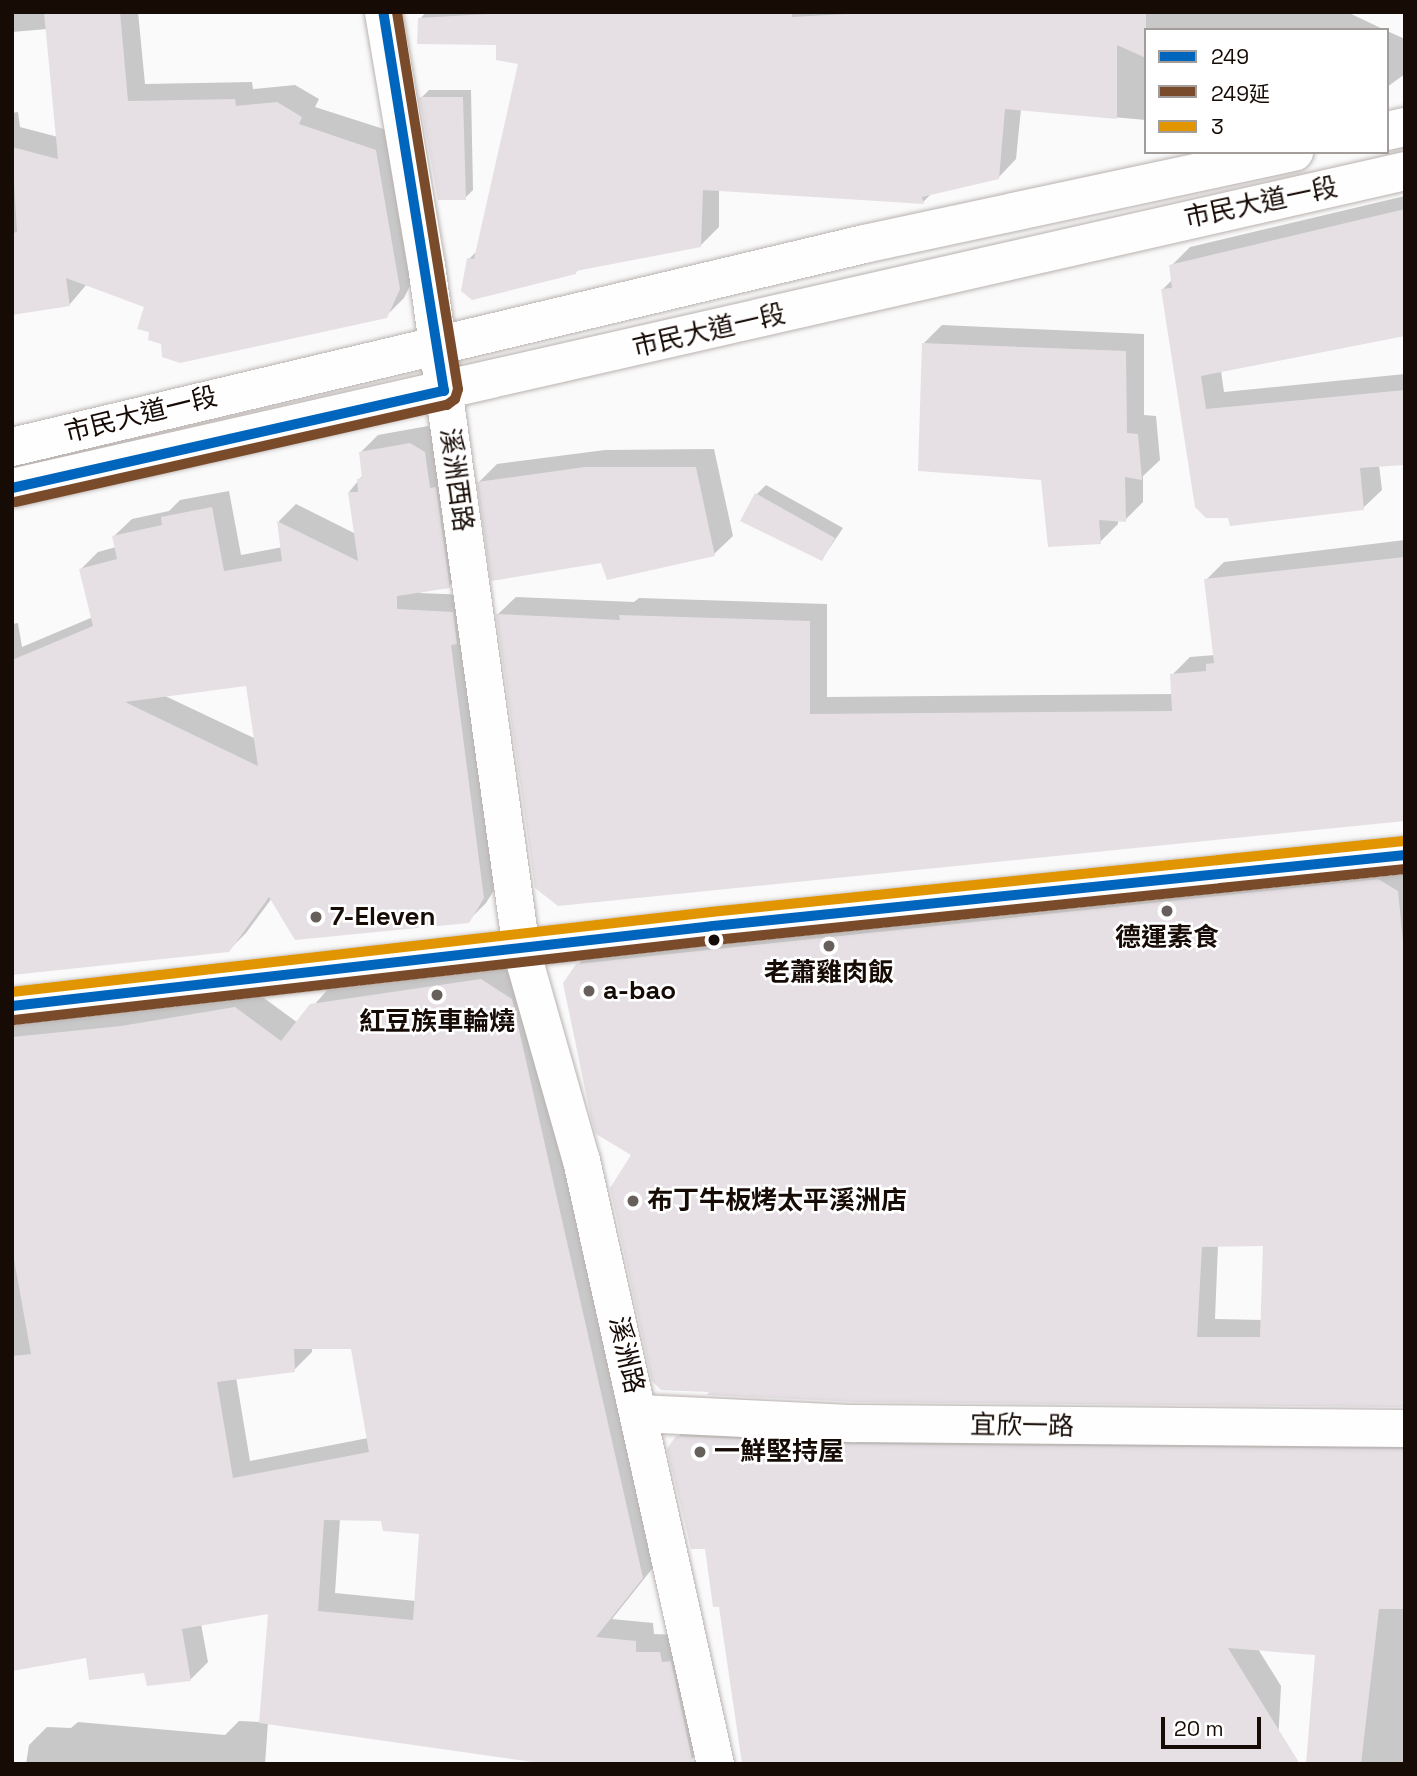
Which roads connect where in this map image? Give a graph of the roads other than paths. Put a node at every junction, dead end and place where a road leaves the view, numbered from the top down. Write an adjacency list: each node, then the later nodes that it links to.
1 (383, 12): 4 (street, 溪洲西路)
2 (1285, 154): 4 (street, 市民大道一段)
3 (1405, 172): 5 (street, 市民大道一段)
4 (436, 344): 5 (street, 溪洲西路); 6 (street, 市民大道一段)
5 (444, 390): 7 (street, 市民大道一段); 9 (street, 溪洲西路)
6 (12, 446)
7 (12, 488)
8 (1405, 855): 9 (street)
9 (521, 950): 10 (street); 11 (street, 溪洲路)
10 (12, 1006)
11 (639, 1413): 12 (street, 宜欣一路); 13 (street, 溪洲路)
12 (1405, 1428)
13 (715, 1764)

